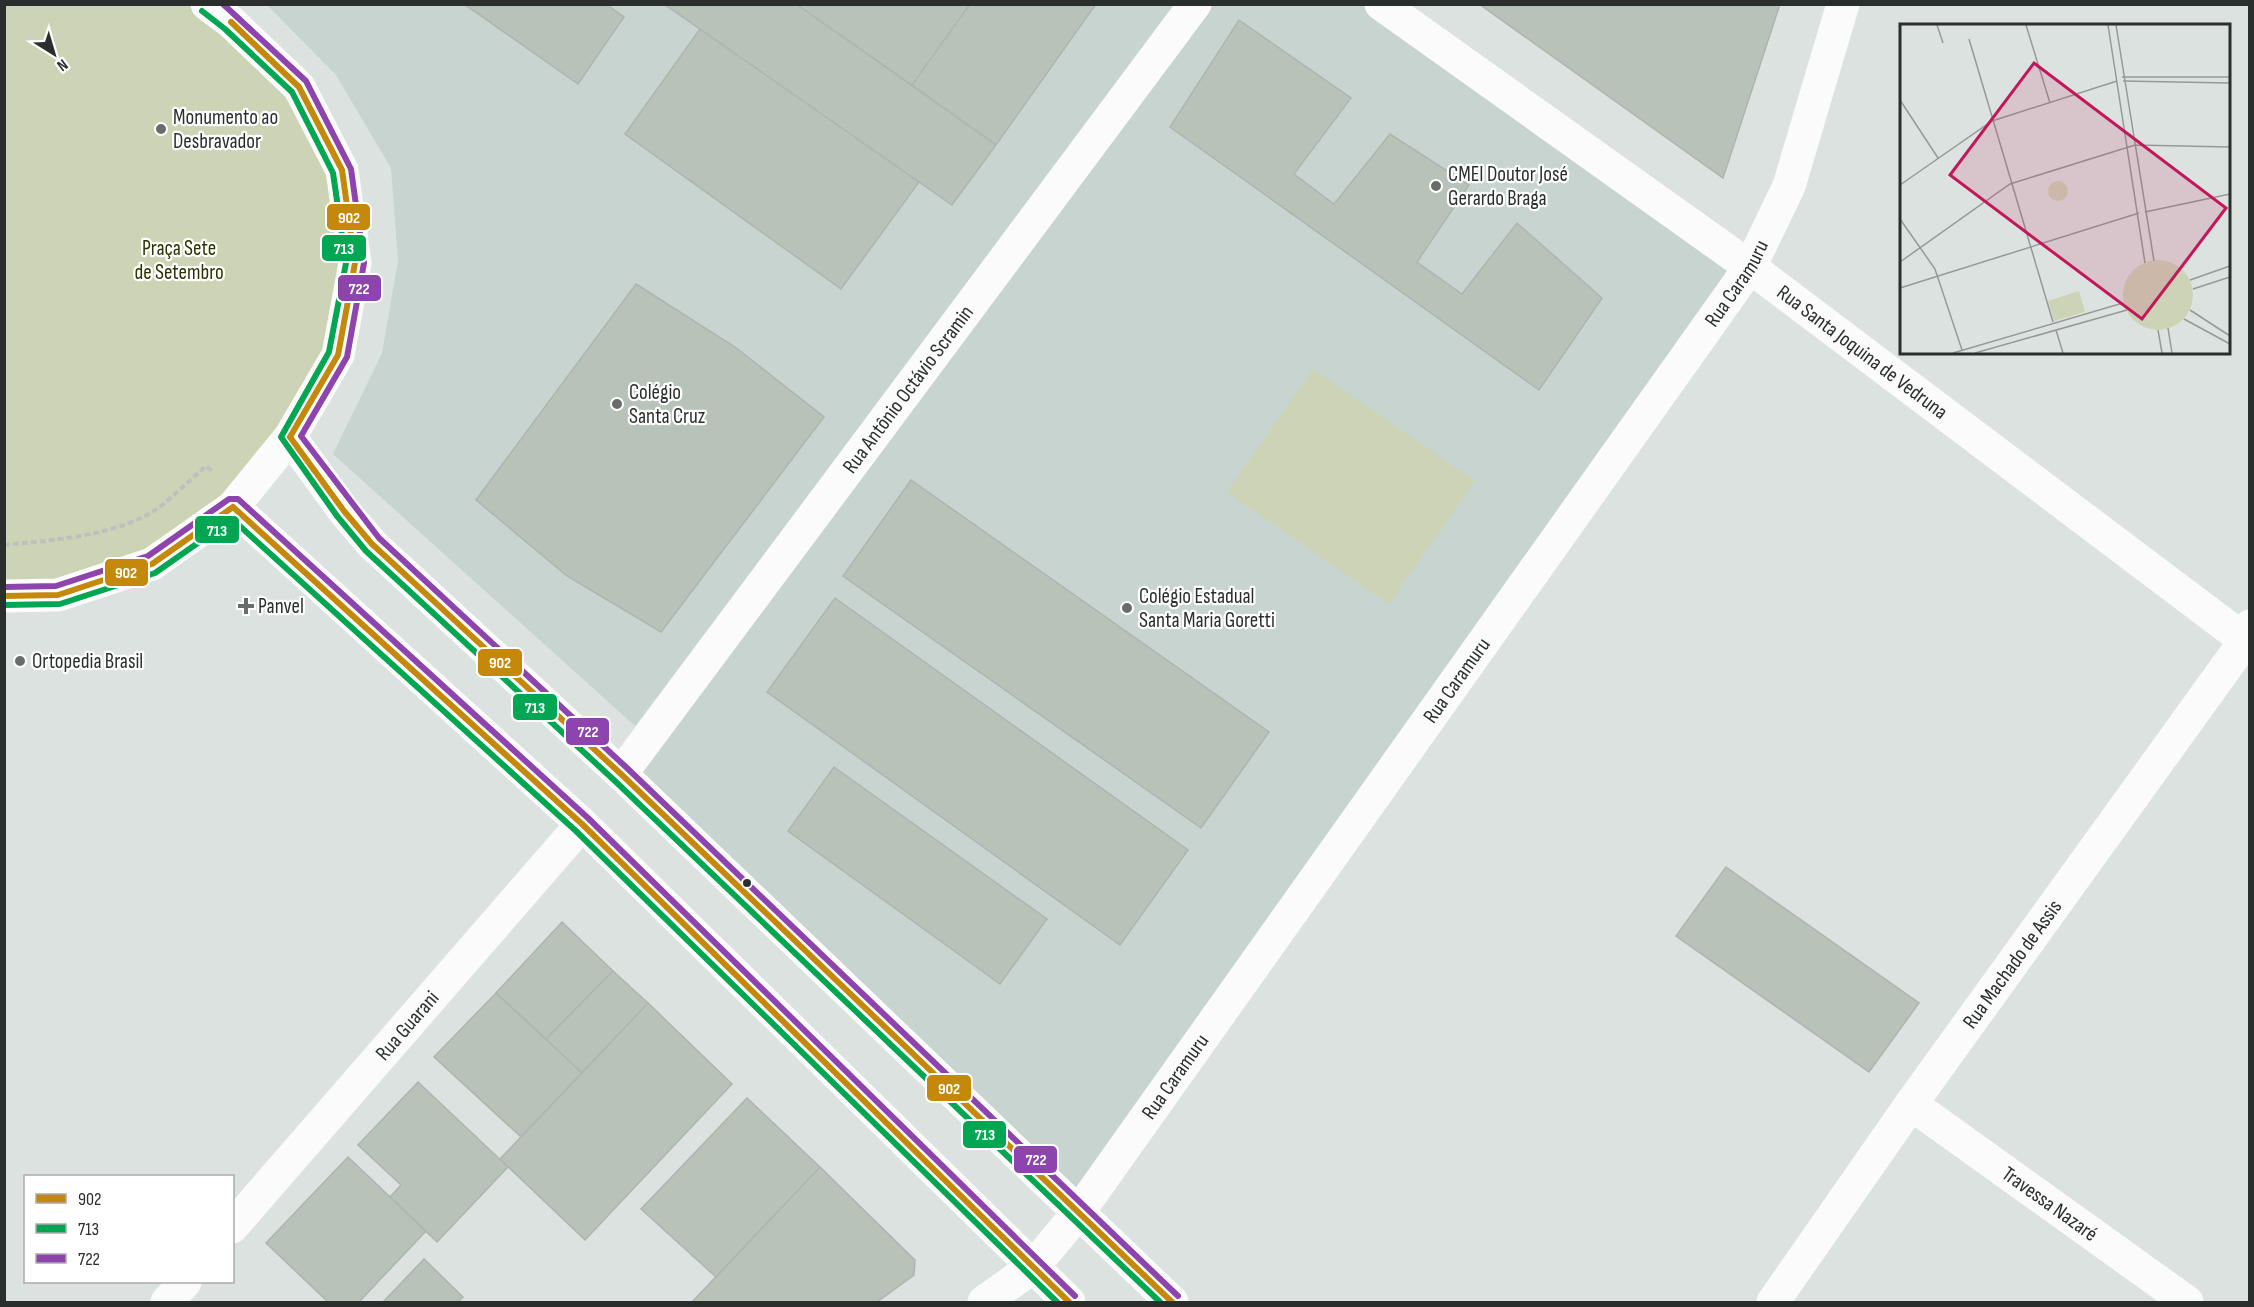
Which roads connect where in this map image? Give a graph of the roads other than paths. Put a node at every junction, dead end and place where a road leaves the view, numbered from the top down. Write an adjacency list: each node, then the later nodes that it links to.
1 (1195, 4): 10 (street, Rua Antônio Octávio Scramin)
2 (1382, 4): 5 (street, Rua Santa Joquina de Vedruna)
3 (1842, 4): 5 (street, Rua Caramuru)
4 (228, 10): 6 (street)
5 (1750, 267): 9 (street, Rua Santa Joquina de Vedruna); 13 (street, Rua Caramuru)
6 (290, 437): 7 (street); 10 (street)
7 (232, 507): 8 (street); 11 (street)
8 (4, 596)
9 (2248, 637): 12 (street, Rua Machado de Assis)
10 (621, 774): 13 (street)
11 (582, 824): 14 (street, Rua Guarani); 15 (street)
12 (1911, 1104): 21 (street, Rua Machado de Assis); 22 (street, Travessa Nazaré)
13 (1078, 1213): 15 (street, Rua Caramuru); 20 (street)
14 (234, 1225)
15 (1033, 1267): 18 (street, Rua Caramuru); 19 (street)
16 (183, 1283): 17 (street)
17 (167, 1302)
18 (984, 1302)
19 (1069, 1302)
20 (1172, 1302)
21 (1773, 1302)
22 (2187, 1302)

